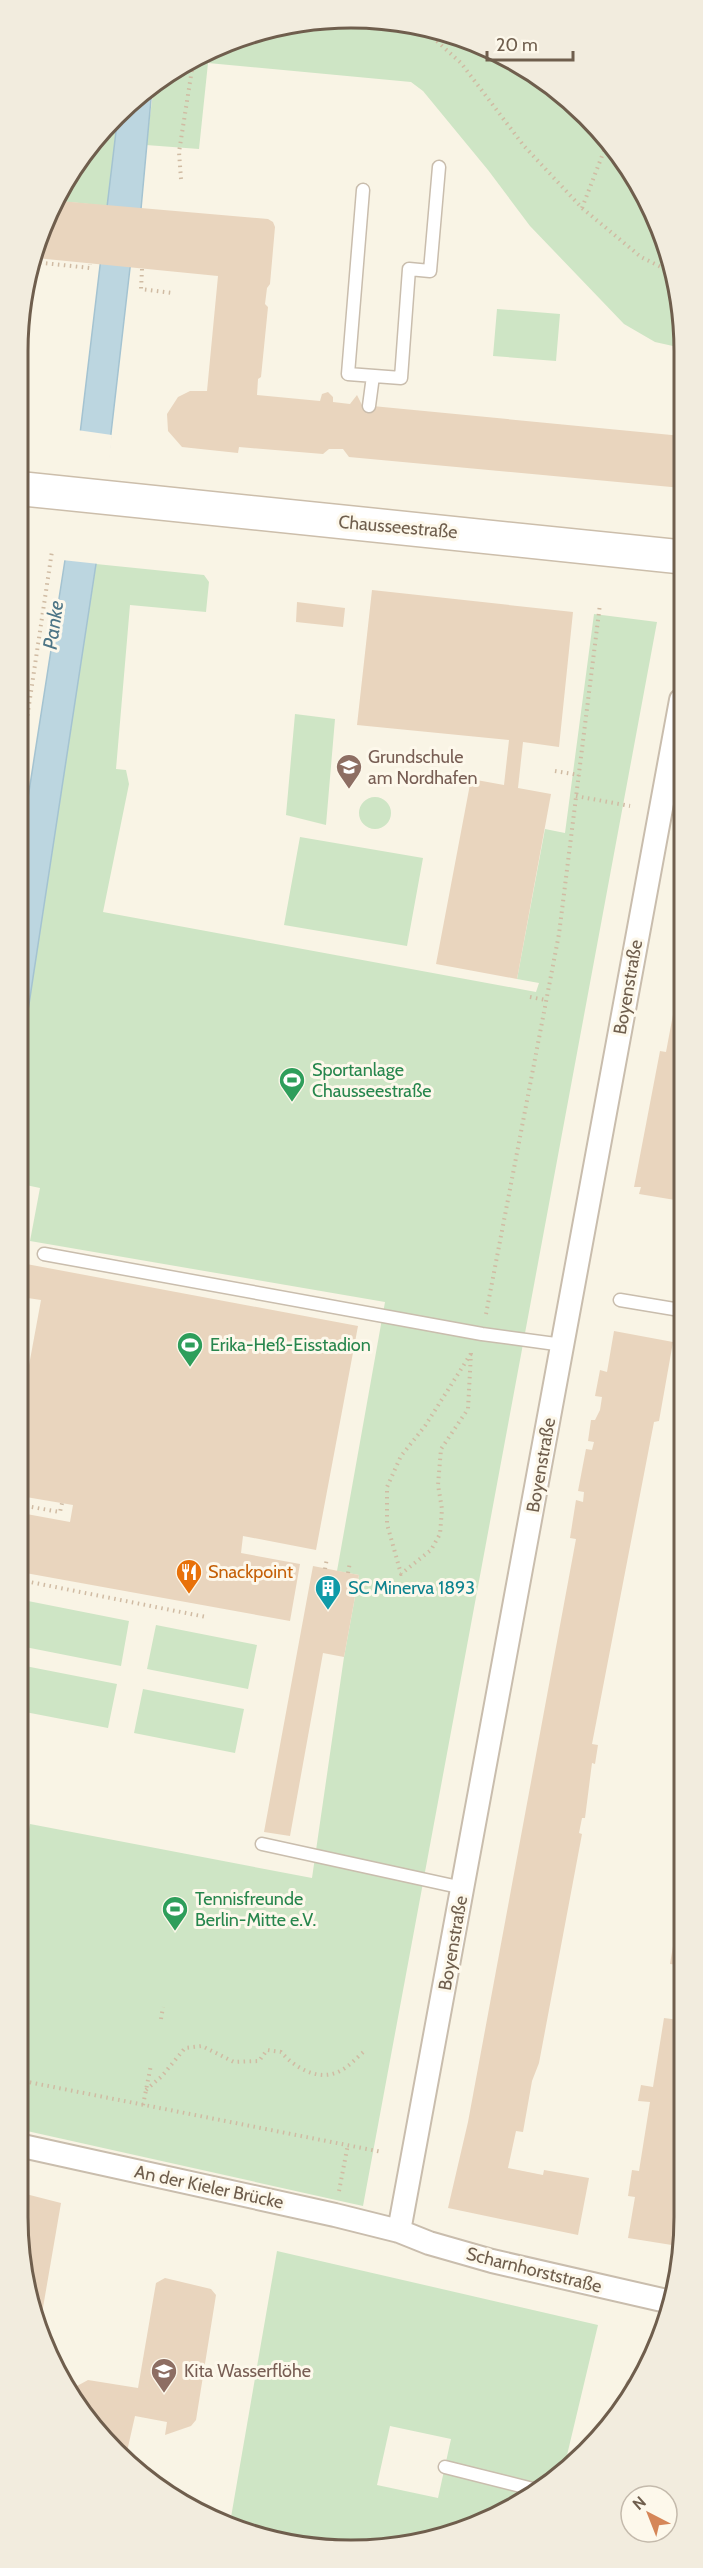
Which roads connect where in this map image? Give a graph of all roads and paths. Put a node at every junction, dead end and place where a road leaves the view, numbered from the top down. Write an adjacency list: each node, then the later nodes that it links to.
1 (436, 40): 7 (path)
2 (192, 71): 5 (path)
3 (604, 151): 7 (path)
4 (438, 167): 13 (lane)
5 (181, 179)
6 (363, 190): 13 (lane)
7 (582, 207): 10 (path)
8 (42, 263): 9 (path)
9 (90, 264)
10 (663, 268)
11 (142, 269): 12 (path)
12 (172, 293)
13 (374, 376): 14 (lane)
14 (369, 406)
15 (28, 489): 17 (main road, Chausseestraße)
16 (52, 551): 19 (path)
17 (675, 556)
18 (600, 604): 22 (path)
19 (28, 712)
20 (675, 733): 31 (street, Boyenstraße)
21 (555, 771): 22 (path)
22 (579, 775): 23 (path)
23 (576, 796): 24 (path); 26 (path)
24 (630, 806)
25 (530, 997): 26 (path)
26 (546, 1000): 30 (path)
27 (44, 1254): 30 (lane)
28 (620, 1300): 29 (lane)
29 (675, 1309)
30 (482, 1334): 31 (lane); 32 (path)
31 (563, 1345): 42 (street, Boyenstraße)
32 (471, 1353): 32 (path)
33 (62, 1503): 34 (path)
34 (28, 1506)
35 (327, 1558): 37 (path)
36 (350, 1562): 38 (path)
37 (325, 1569)
38 (348, 1573)
39 (28, 1582): 40 (path)
40 (206, 1617)
41 (262, 1844): 42 (lane)
42 (463, 1888): 54 (street, Boyenstraße)
43 (164, 2007): 44 (path)
44 (161, 2019)
45 (366, 2050): 48 (path)
46 (151, 2065): 48 (path)
47 (28, 2082): 49 (path)
48 (146, 2090): 49 (path)
49 (143, 2105): 50 (path)
50 (348, 2144): 52 (path); 53 (path)
51 (28, 2147): 53 (street, An der Kieler Brücke)
52 (382, 2152)
53 (335, 2215): 54 (street, An der Kieler Brücke)
54 (399, 2231): 55 (street, Scharnhorststraße)
55 (663, 2300)
56 (445, 2467): 57 (lane)
57 (527, 2487)

